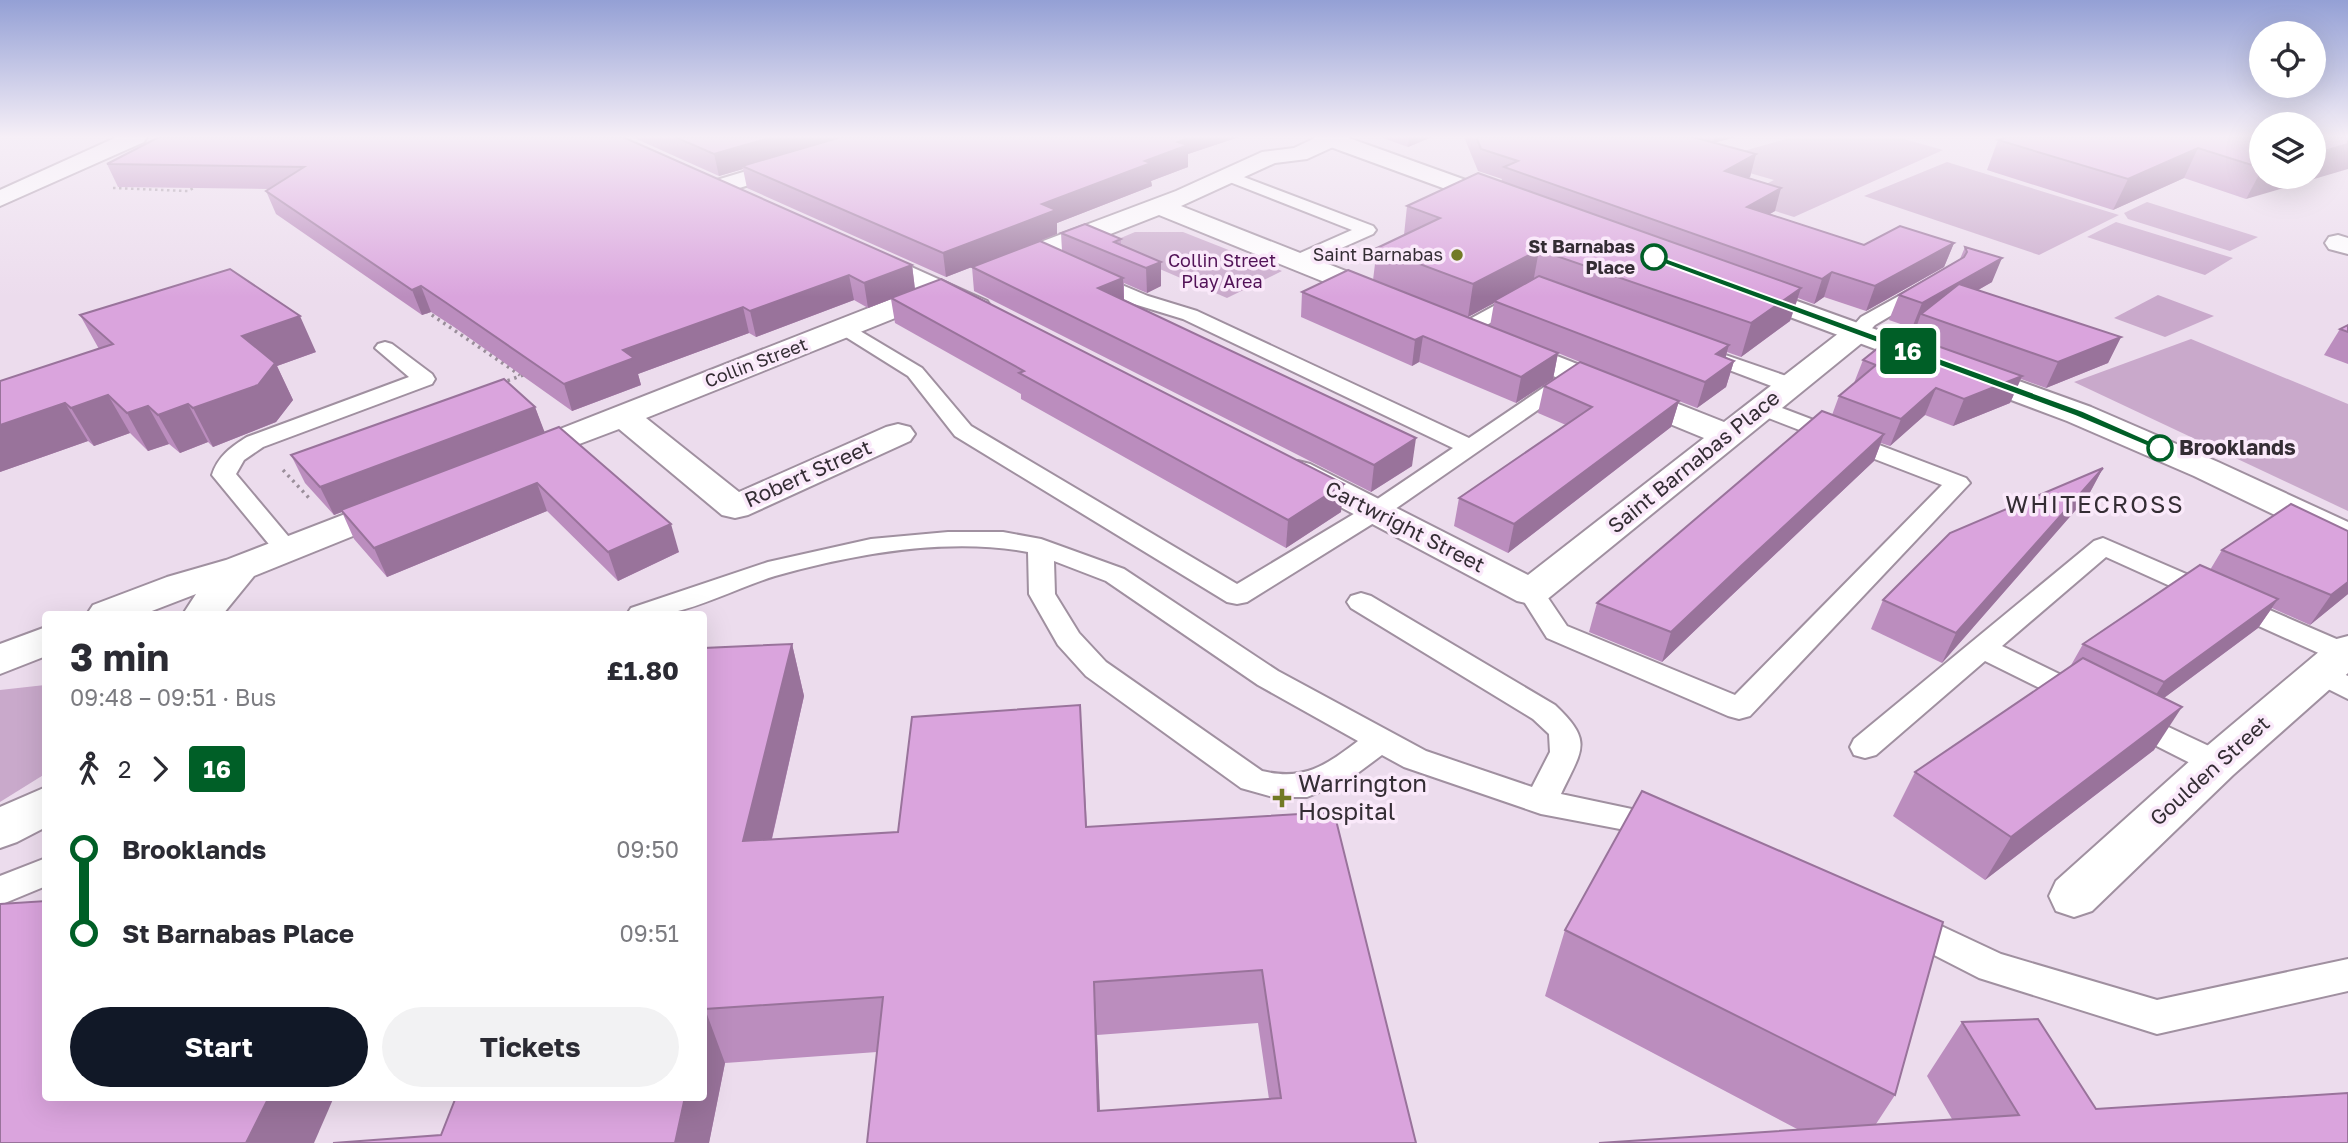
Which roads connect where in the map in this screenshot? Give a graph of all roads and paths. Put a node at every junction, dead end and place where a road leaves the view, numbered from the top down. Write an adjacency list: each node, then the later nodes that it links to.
1 (19, 190): 8 (main road)
2 (170, 190): 3 (path)
3 (189, 190)
4 (725, 190): 9 (main road)
5 (1195, 190): 10 (main road, Collin Street)
6 (1265, 190): 13 (lane)
7 (1473, 190): 11 (main road)
8 (0, 199)
9 (754, 204)
10 (1159, 206): 13 (main road); 14 (main road, Collin Street)
11 (1526, 210)
12 (844, 244): 17 (main road)
13 (1297, 261): 19 (main road)
14 (1056, 262): 17 (main road, Collin Street); 36 (lane)
15 (1718, 280): 26 (main road)
16 (1935, 282): 26 (lane)
17 (943, 289): 23 (main road); 25 (main road, Collin Street)
18 (1545, 296): 24 (lane)
19 (1405, 305)
20 (421, 308): 22 (path)
21 (444, 312): 22 (path)
22 (432, 316): 30 (path)
23 (1005, 321)
24 (1454, 325): 29 (main road)
25 (843, 329): 33 (main road, Collin Street); 40 (lane)
26 (1858, 332): 31 (main road, Saint Barnabas Place); 41 (main road)
27 (1687, 347): 31 (lane)
28 (385, 348): 43 (lane)
29 (1577, 375): 35 (main road); 36 (lane)
30 (520, 376)
31 (1790, 385): 32 (main road, Saint Barnabas Place)
32 (1761, 407): 35 (main road, Saint Barnabas Place); 45 (lane)
33 (623, 415): 34 (main road, Robert Street); 38 (main road, Collin Street)
34 (898, 434)
35 (1727, 435): 45 (main road, Saint Barnabas Place)
36 (1469, 447): 40 (lane)
37 (1265, 454): 40 (main road, Cartwright Street)
38 (494, 467)
39 (429, 492): 43 (main road)
40 (1376, 511): 45 (main road, Cartwright Street)
41 (2348, 536)
42 (1041, 547): 49 (lane); 56 (lane); 56 (lane)
43 (286, 549): 44 (main road)
44 (240, 568): 47 (main road); 48 (main road)
45 (1531, 592)
46 (1361, 602): 59 (lane)
47 (115, 611)
48 (205, 611)
49 (650, 611)
50 (42, 642): 52 (main road)
51 (1982, 648): 54 (lane); 57 (lane); 58 (lane)
52 (0, 660)
53 (42, 661): 55 (main road)
54 (2340, 666): 58 (main road, Goulden Street)
55 (0, 667)
56 (1380, 740): 59 (lane)
57 (1865, 747)
58 (2217, 763): 65 (main road, Goulden Street)
59 (1541, 802): 62 (lane)
60 (42, 807): 61 (main road)
61 (0, 829)
62 (1688, 836)
63 (42, 873): 64 (lane)
64 (0, 891)
65 (2074, 896)
66 (1880, 912): 67 (lane)
67 (2348, 975)

